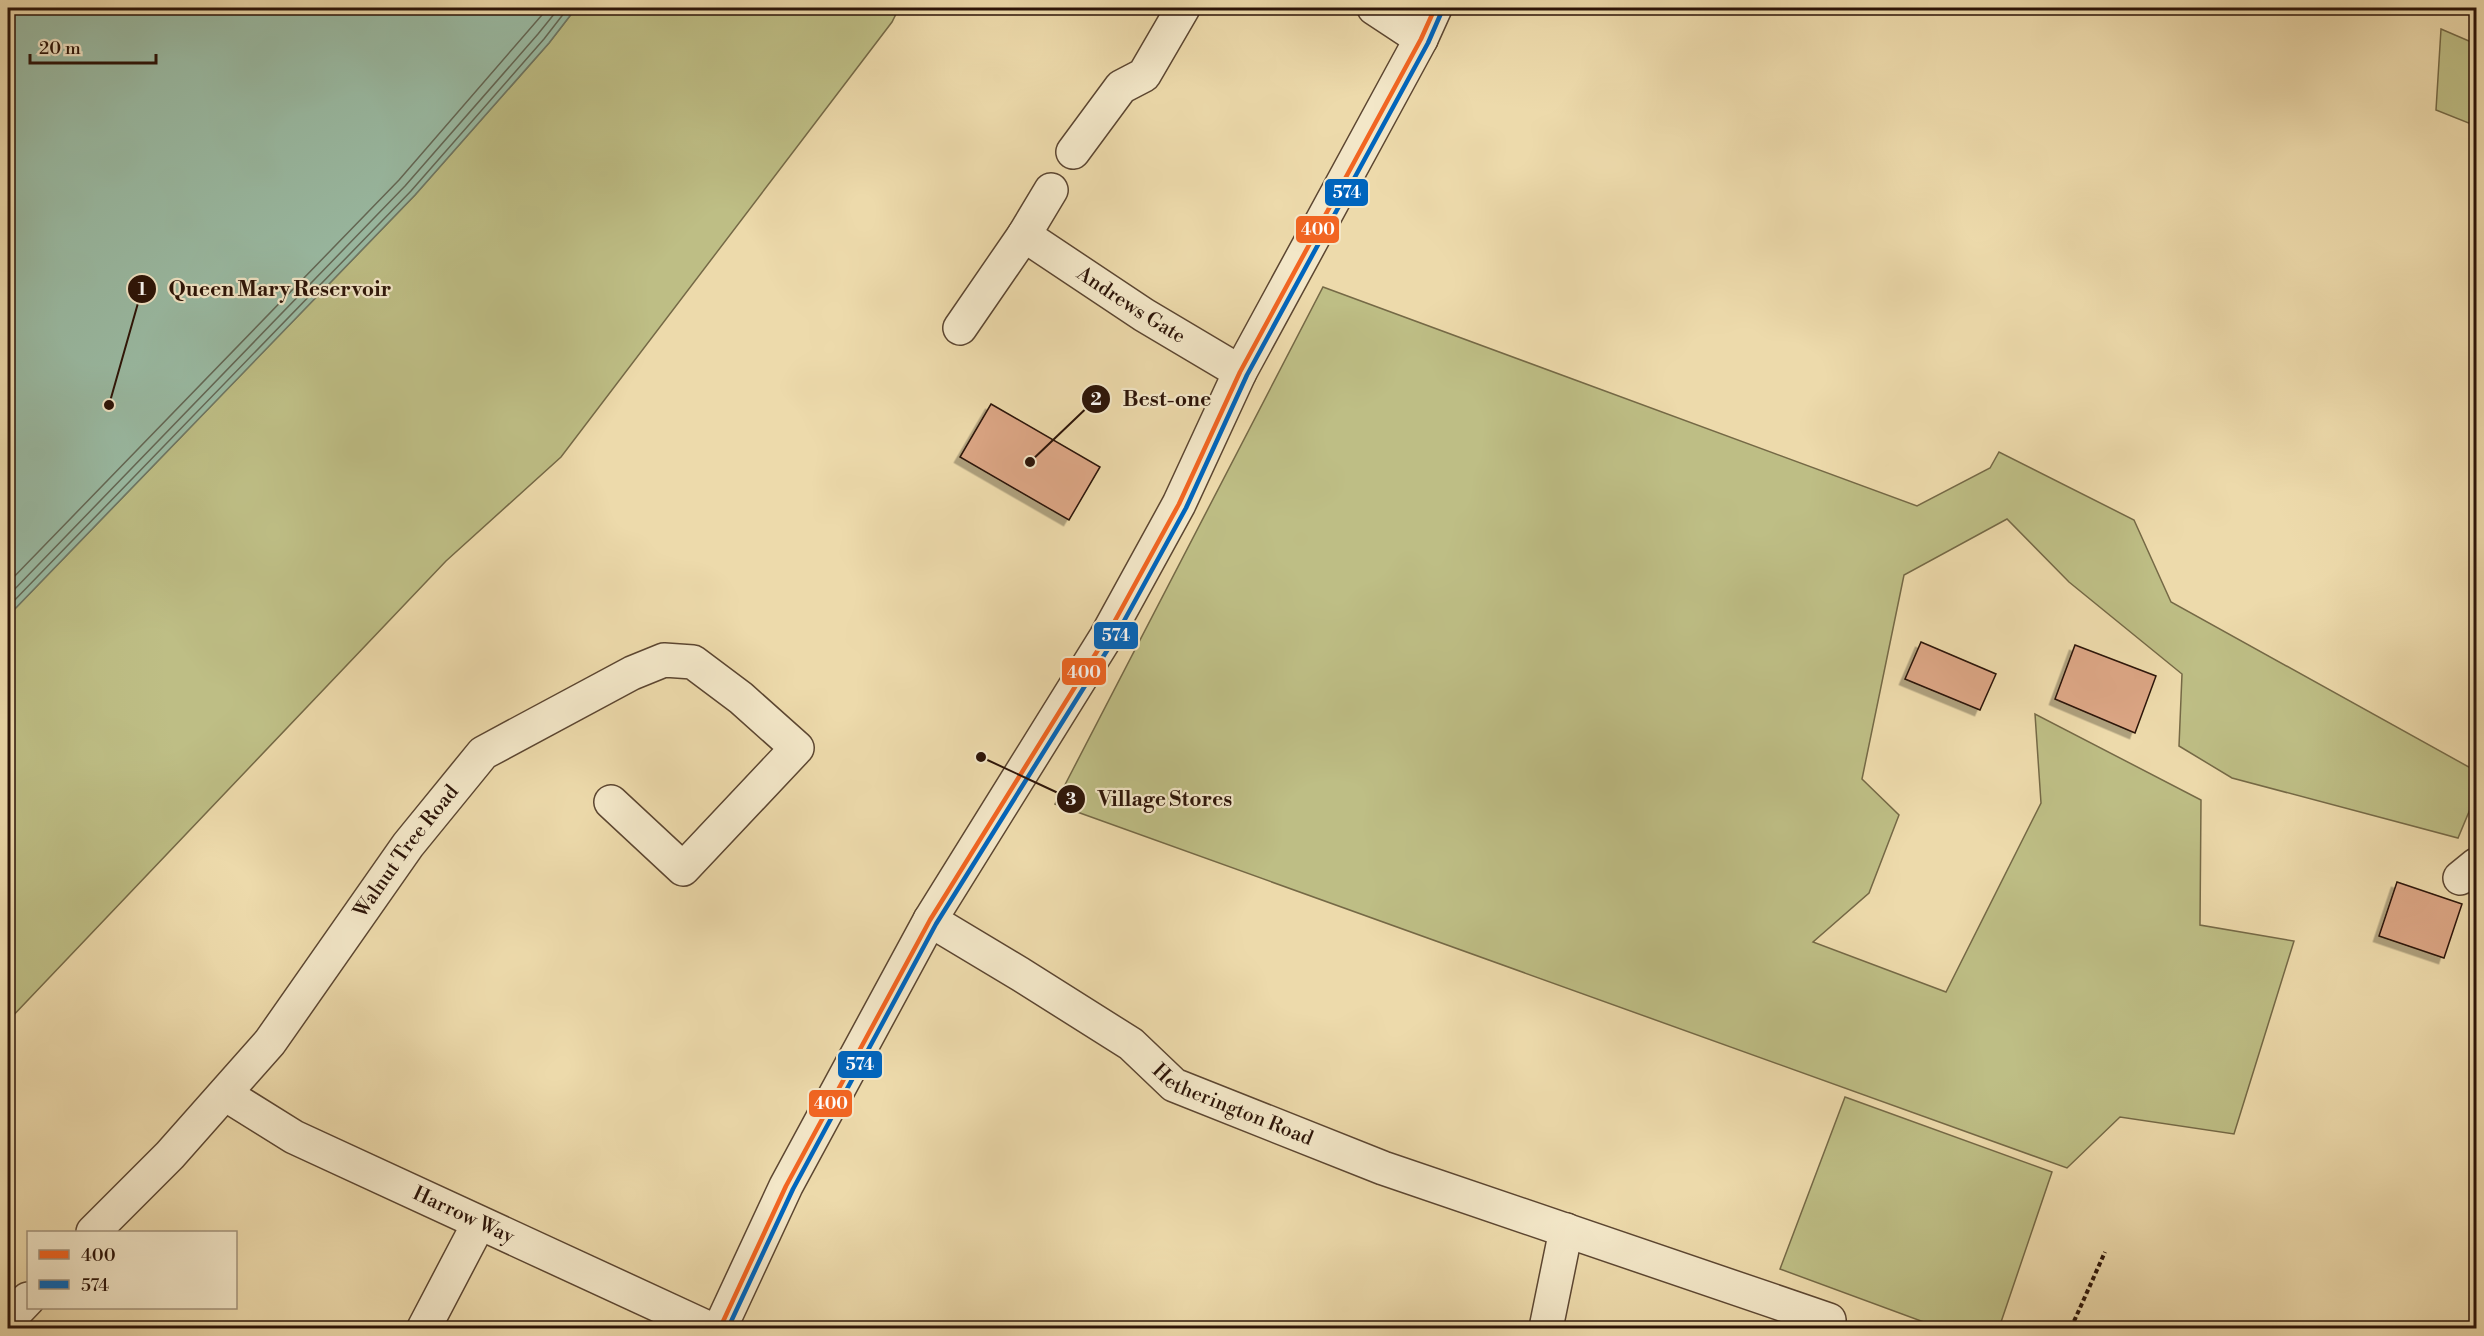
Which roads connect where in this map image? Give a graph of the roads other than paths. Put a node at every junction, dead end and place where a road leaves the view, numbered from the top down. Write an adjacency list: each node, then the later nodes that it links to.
1 (1183, 8): 5 (street)
2 (1374, 8): 4 (street)
3 (1435, 8): 4 (street)
4 (1421, 39): 9 (street)
5 (1073, 152)
6 (1051, 190): 7 (street)
7 (1024, 235): 8 (street); 9 (street, Andrews Gate)
8 (960, 328)
9 (1240, 372): 11 (street)
10 (611, 802): 12 (street, Walnut Tree Road)
11 (930, 920): 14 (street, Hetherington Road); 21 (street)
12 (225, 1094): 13 (street, Harrow Way); 15 (street, Walnut Tree Road)
13 (479, 1223): 19 (street); 20 (street, Harrow Way)
14 (1566, 1230): 18 (street, Hetherington Road); 22 (street)
15 (95, 1231)
16 (27, 1300): 17 (street)
17 (8, 1320)
18 (1827, 1324)
19 (424, 1329)
20 (708, 1329)
21 (720, 1329)
22 (1546, 1329)

